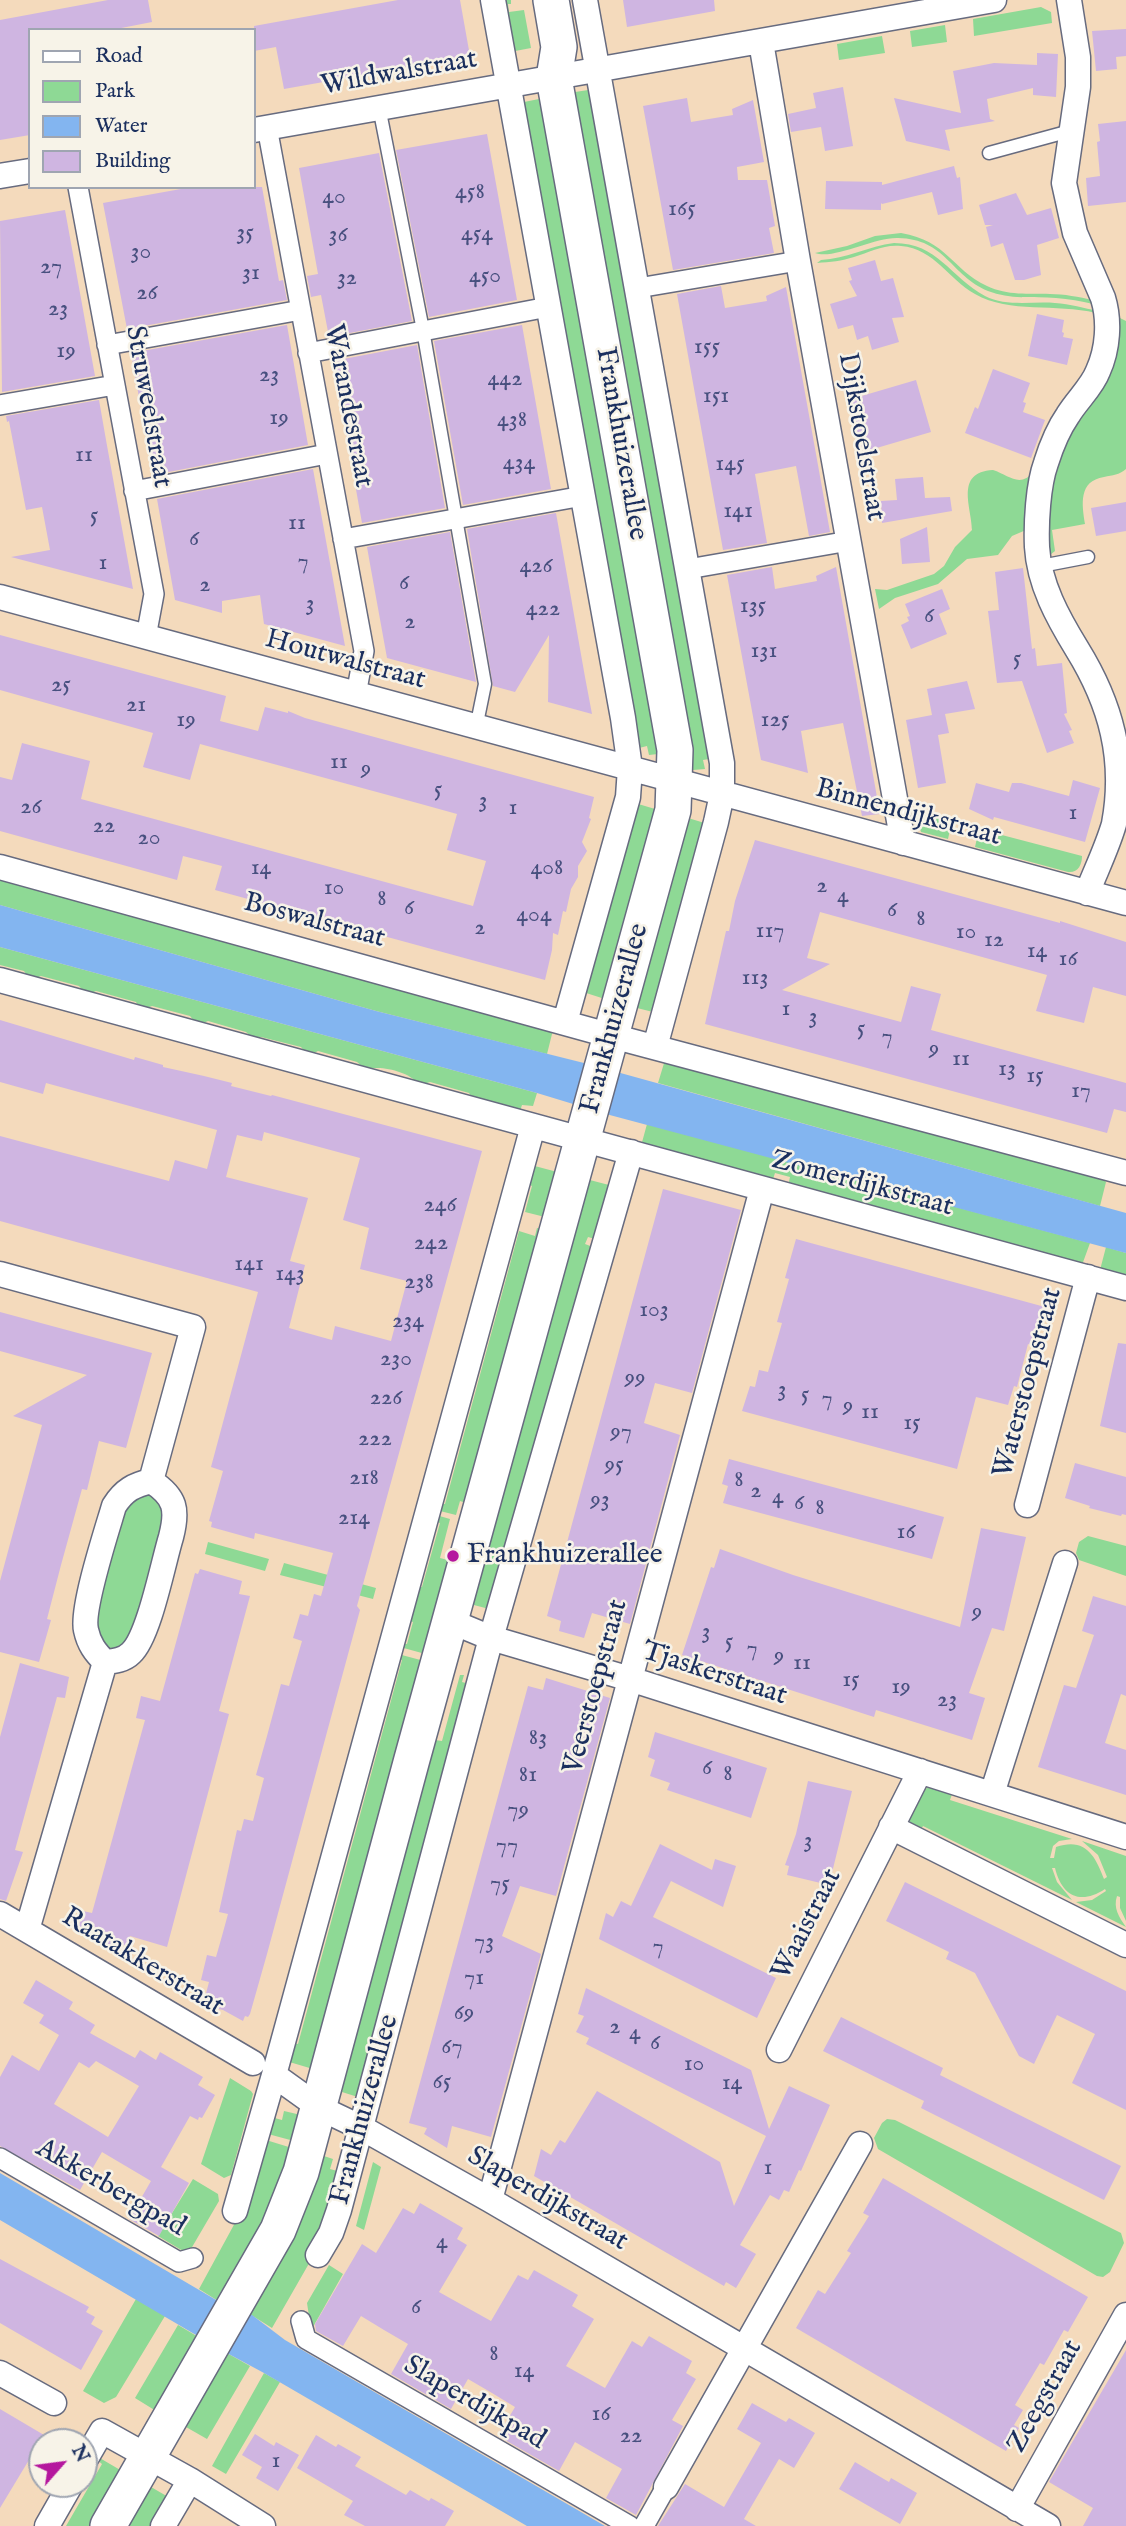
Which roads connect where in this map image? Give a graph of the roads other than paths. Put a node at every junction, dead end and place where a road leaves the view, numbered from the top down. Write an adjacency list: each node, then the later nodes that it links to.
1 (494, 0): 11 (street, Frankhuizerallee)
2 (528, 0): 10 (main road, Frankhuizerallee)
3 (551, 0): 10 (main road, Frankhuizerallee)
4 (585, 0): 9 (street, Frankhuizerallee)
5 (994, 0): 7 (street, Wildwalstraat)
6 (1069, 0): 14 (street)
7 (911, 7): 8 (street, Wildwalstraat)
8 (761, 42): 9 (street, Wildwalstraat); 19 (street, Dijkstoelstraat)
9 (597, 69): 10 (street, Wildwalstraat); 20 (street, Frankhuizerallee)
10 (554, 78): 11 (street, Wildwalstraat); 42 (main road, Frankhuizerallee)
11 (508, 85): 12 (street, Wildwalstraat); 21 (street, Frankhuizerallee)
12 (379, 107): 13 (street, Wildwalstraat); 23 (lane)
13 (260, 129): 22 (street, Warandestraat)
14 (1070, 131): 15 (lane); 35 (street)
15 (989, 153)
16 (28, 171): 17 (street)
17 (0, 176)
18 (78, 189): 24 (street, Struweelstraat)
19 (798, 261): 20 (street); 33 (street, Dijkstoelstraat)
20 (638, 288): 36 (street, Frankhuizerallee)
21 (548, 307): 23 (street); 30 (street, Frankhuizerallee)
22 (300, 310): 24 (street); 25 (street, Warandestraat)
23 (423, 330): 25 (street); 31 (lane)
24 (107, 345): 26 (street, Struweelstraat)
25 (308, 353): 28 (street, Warandestraat)
26 (115, 385): 27 (street); 29 (street, Struweelstraat)
27 (0, 405)
28 (327, 454): 29 (street); 32 (street, Warandestraat)
29 (134, 491): 38 (street, Struweelstraat)
30 (583, 496): 31 (street); 41 (street, Frankhuizerallee)
31 (455, 517): 32 (street); 40 (lane)
32 (343, 539): 39 (street, Warandestraat)
33 (849, 541): 36 (street); 44 (street, Dijkstoelstraat)
34 (1087, 557): 35 (lane)
35 (1041, 566): 46 (street)
36 (688, 569): 43 (street, Frankhuizerallee)
37 (0, 597): 38 (street, Houtwalstraat)
38 (146, 637): 39 (street, Houtwalstraat)
39 (356, 695): 40 (street, Houtwalstraat)
40 (476, 728): 41 (street, Houtwalstraat)
41 (630, 768): 42 (street, Houtwalstraat); 49 (street, Frankhuizerallee)
42 (675, 780): 43 (street, Binnendijkstraat); 50 (main road, Frankhuizerallee)
43 (722, 794): 44 (street, Binnendijkstraat); 51 (street, Frankhuizerallee)
44 (903, 843): 46 (street, Binnendijkstraat)
45 (0, 867): 49 (street, Boswalstraat)
46 (1087, 893): 47 (street, Binnendijkstraat)
47 (1126, 903)
48 (0, 980): 52 (street)
49 (565, 1021): 50 (street, Boswalstraat)
50 (609, 1046): 51 (street); 53 (main road, Frankhuizerallee)
51 (655, 1047): 55 (street)
52 (533, 1126): 53 (street); 75 (street)
53 (587, 1128): 54 (street, Zomerdijkstraat); 63 (main road, Frankhuizerallee)
54 (631, 1152): 56 (street, Zomerdijkstraat); 64 (street, Frankhuizerallee)
55 (1126, 1174)
56 (762, 1189): 58 (street, Zomerdijkstraat); 66 (street, Veerstoepstraat)
57 (0, 1274): 60 (street)
58 (1088, 1277): 59 (street, Zomerdijkstraat); 61 (street, Waterstoepstraat)
59 (1126, 1287)
60 (151, 1481): 65 (street); 65 (street)
61 (1027, 1505)
62 (1065, 1563): 68 (street)
63 (450, 1621): 64 (street, Tjaskerstraat); 76 (main road, Frankhuizerallee)
64 (491, 1638): 66 (street, Tjaskerstraat); 77 (street, Frankhuizerallee)
65 (106, 1662): 72 (street)
66 (630, 1679): 67 (street, Tjaskerstraat); 80 (street, Veerstoepstraat)
67 (920, 1771): 68 (street, Tjaskerstraat); 69 (street)
68 (992, 1794): 70 (street, Tjaskerstraat)
69 (891, 1827): 73 (street); 74 (street, Waaistraat)
70 (1126, 1837)
71 (0, 1914): 72 (street, Raatakkerstraat)
72 (27, 1930): 75 (street, Raatakkerstraat)
73 (1126, 1945)
74 (779, 2050)
75 (264, 2069): 76 (street, Frankhuizerallee); 81 (street)
76 (320, 2108): 77 (street, Slaperdijkstraat); 90 (main road, Frankhuizerallee)
77 (362, 2128): 80 (street, Slaperdijkstraat); 82 (street, Frankhuizerallee)
78 (860, 2144): 86 (street)
79 (0, 2158): 83 (street, Akkerbergpad)
80 (490, 2200): 86 (street, Slaperdijkstraat)
81 (235, 2211)
82 (318, 2255)
83 (198, 2262)
84 (296, 2315): 99 (street, Slaperdijkpad)
85 (1126, 2315): 94 (street, Zeegstraat)
86 (743, 2348): 92 (street); 94 (street, Slaperdijkstraat)
87 (0, 2373): 88 (street)
88 (54, 2403)
89 (98, 2438): 90 (street)
90 (149, 2455): 91 (street); 96 (main road, Frankhuizerallee)
91 (190, 2480): 97 (street); 98 (street)
92 (666, 2487): 100 (street)
93 (63, 2498): 95 (street)
94 (1017, 2509): 101 (street, Slaperdijkstraat)
95 (47, 2526)
96 (108, 2526)
97 (163, 2526)
98 (263, 2526)
99 (630, 2526)
100 (644, 2526)
101 (1048, 2526)

